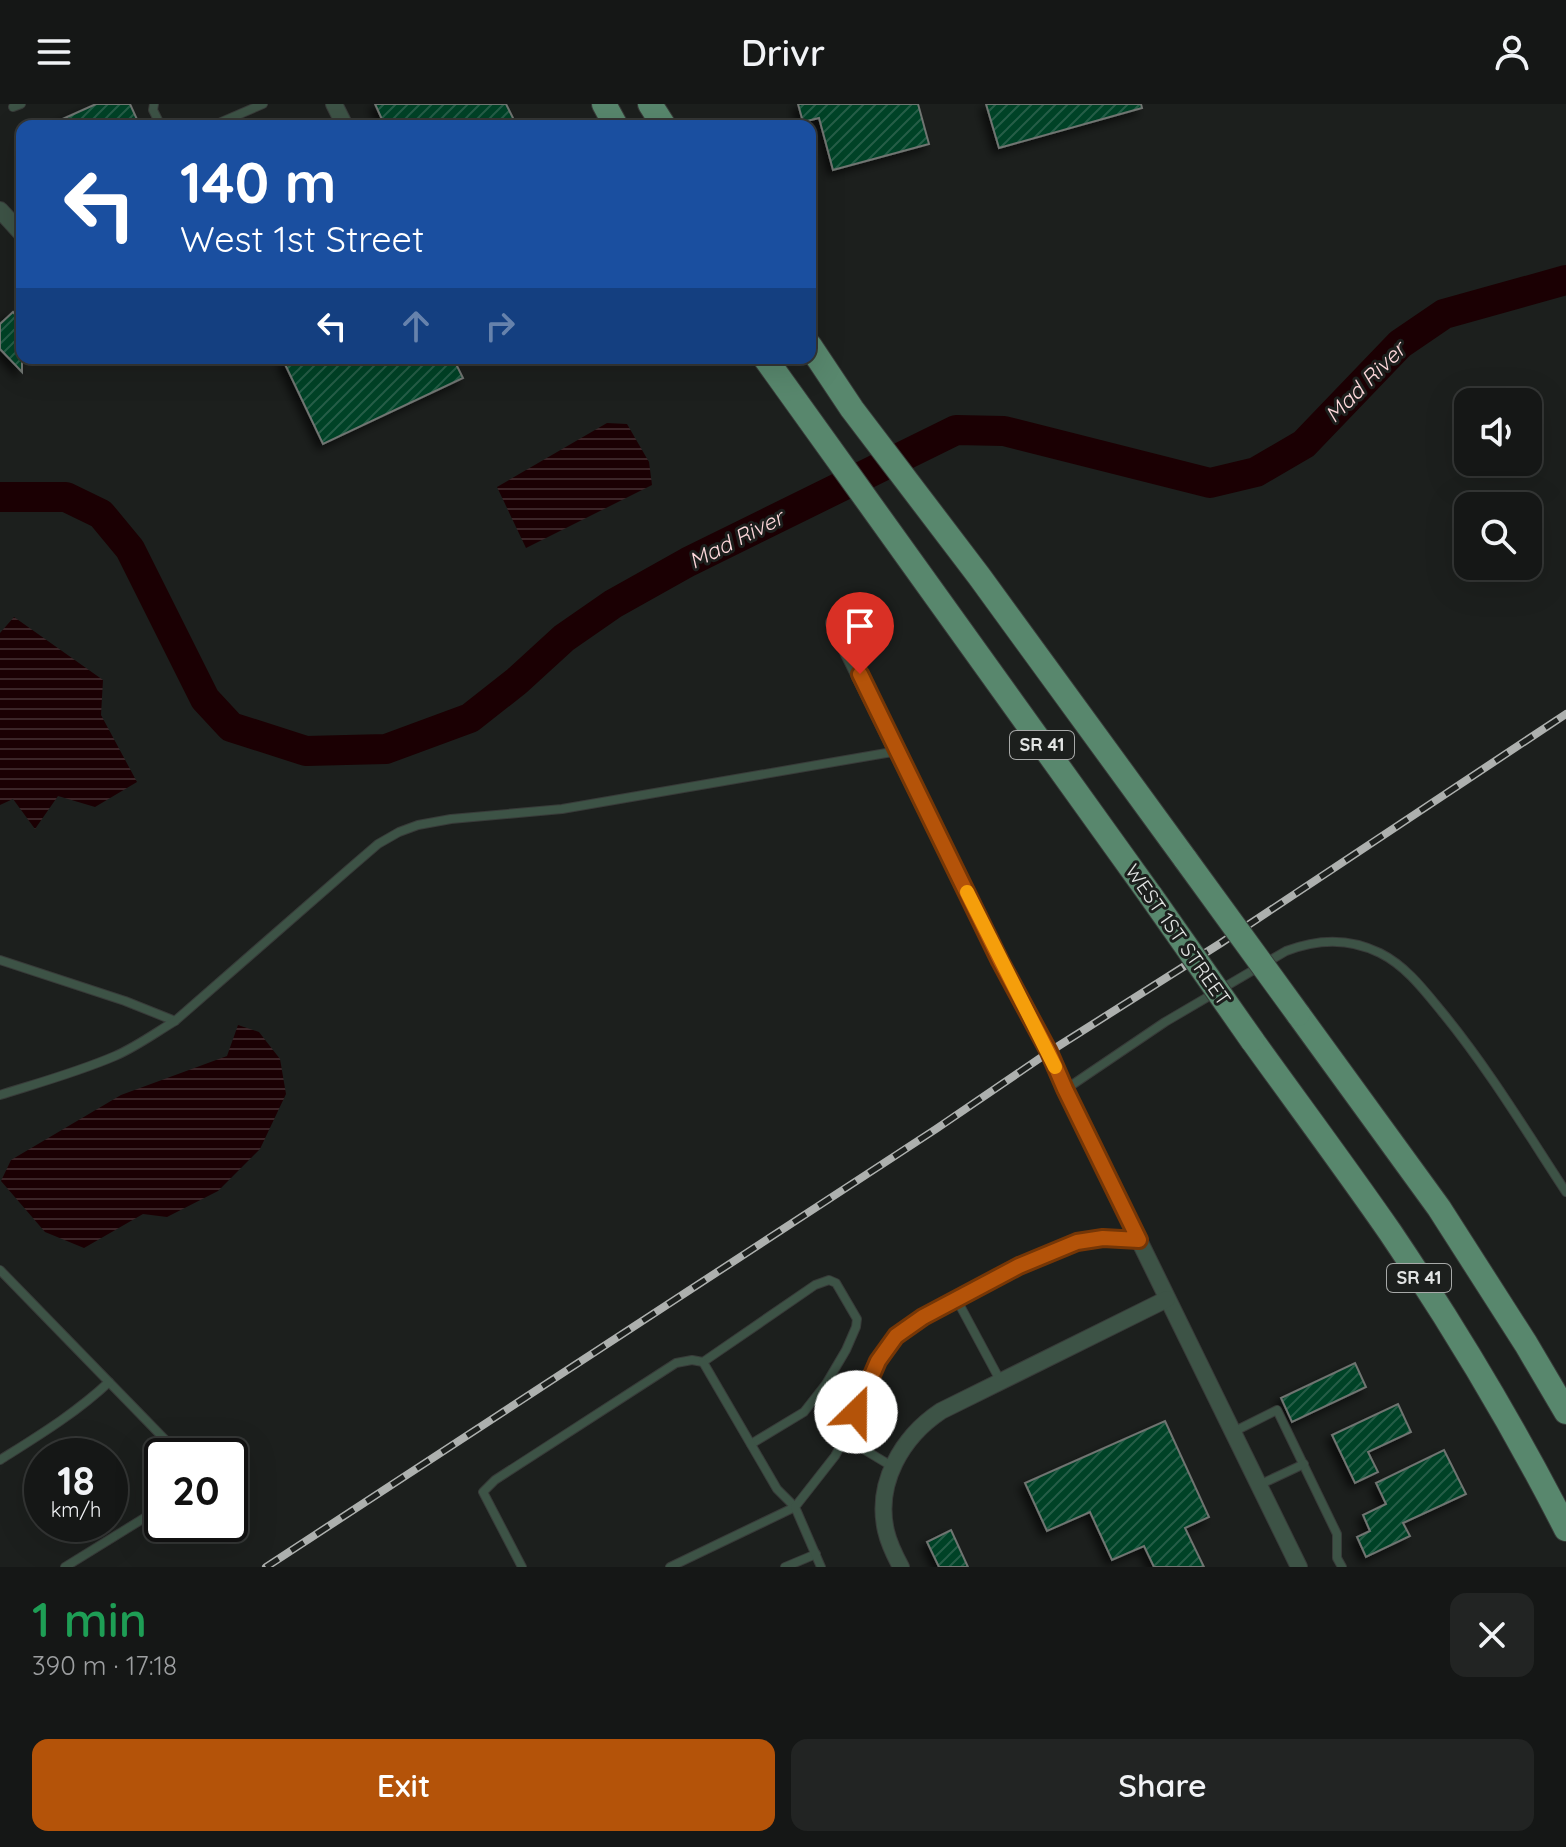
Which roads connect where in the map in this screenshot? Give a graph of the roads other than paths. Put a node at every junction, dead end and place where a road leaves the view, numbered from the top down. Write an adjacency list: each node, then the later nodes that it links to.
1 (263, 104): 2 (lane)
2 (226, 120)
3 (0, 210): 4 (street)
4 (16, 227)
5 (816, 355): 21 (main road, SR 41, bridge)
6 (769, 364): 32 (main road, WEST 1ST STREET / SR 41, bridge)
7 (834, 623): 8 (street)
8 (898, 751): 10 (lane); 11 (street)
9 (0, 960): 10 (lane)
10 (175, 1021): 12 (lane)
11 (1065, 1089): 13 (lane); 14 (street)
12 (0, 1095)
13 (1566, 1192)
14 (1139, 1240): 16 (street); 17 (lane)
15 (0, 1270): 19 (lane)
16 (1167, 1299): 20 (street); 22 (street)
17 (957, 1300): 20 (lane); 24 (lane)
18 (703, 1362): 25 (lane); 25 (lane); 35 (lane)
19 (109, 1382): 23 (lane); 26 (lane)
20 (1001, 1382): 28 (street)
21 (1566, 1412)
22 (1233, 1432): 27 (lane); 29 (street)
23 (163, 1438)
24 (845, 1438): 28 (lane); 30 (lane)
25 (751, 1444): 30 (lane)
26 (0, 1460)
27 (1304, 1464): 29 (lane); 41 (lane)
28 (893, 1467): 39 (street)
29 (1259, 1485): 40 (street)
30 (795, 1507): 33 (lane); 36 (lane)
31 (144, 1518): 34 (lane)
32 (1566, 1529)
33 (816, 1554): 37 (lane); 38 (lane)
34 (65, 1567)
35 (522, 1567)
36 (670, 1567)
37 (785, 1567)
38 (821, 1567)
39 (901, 1567)
40 (1299, 1567)
41 (1342, 1567)

